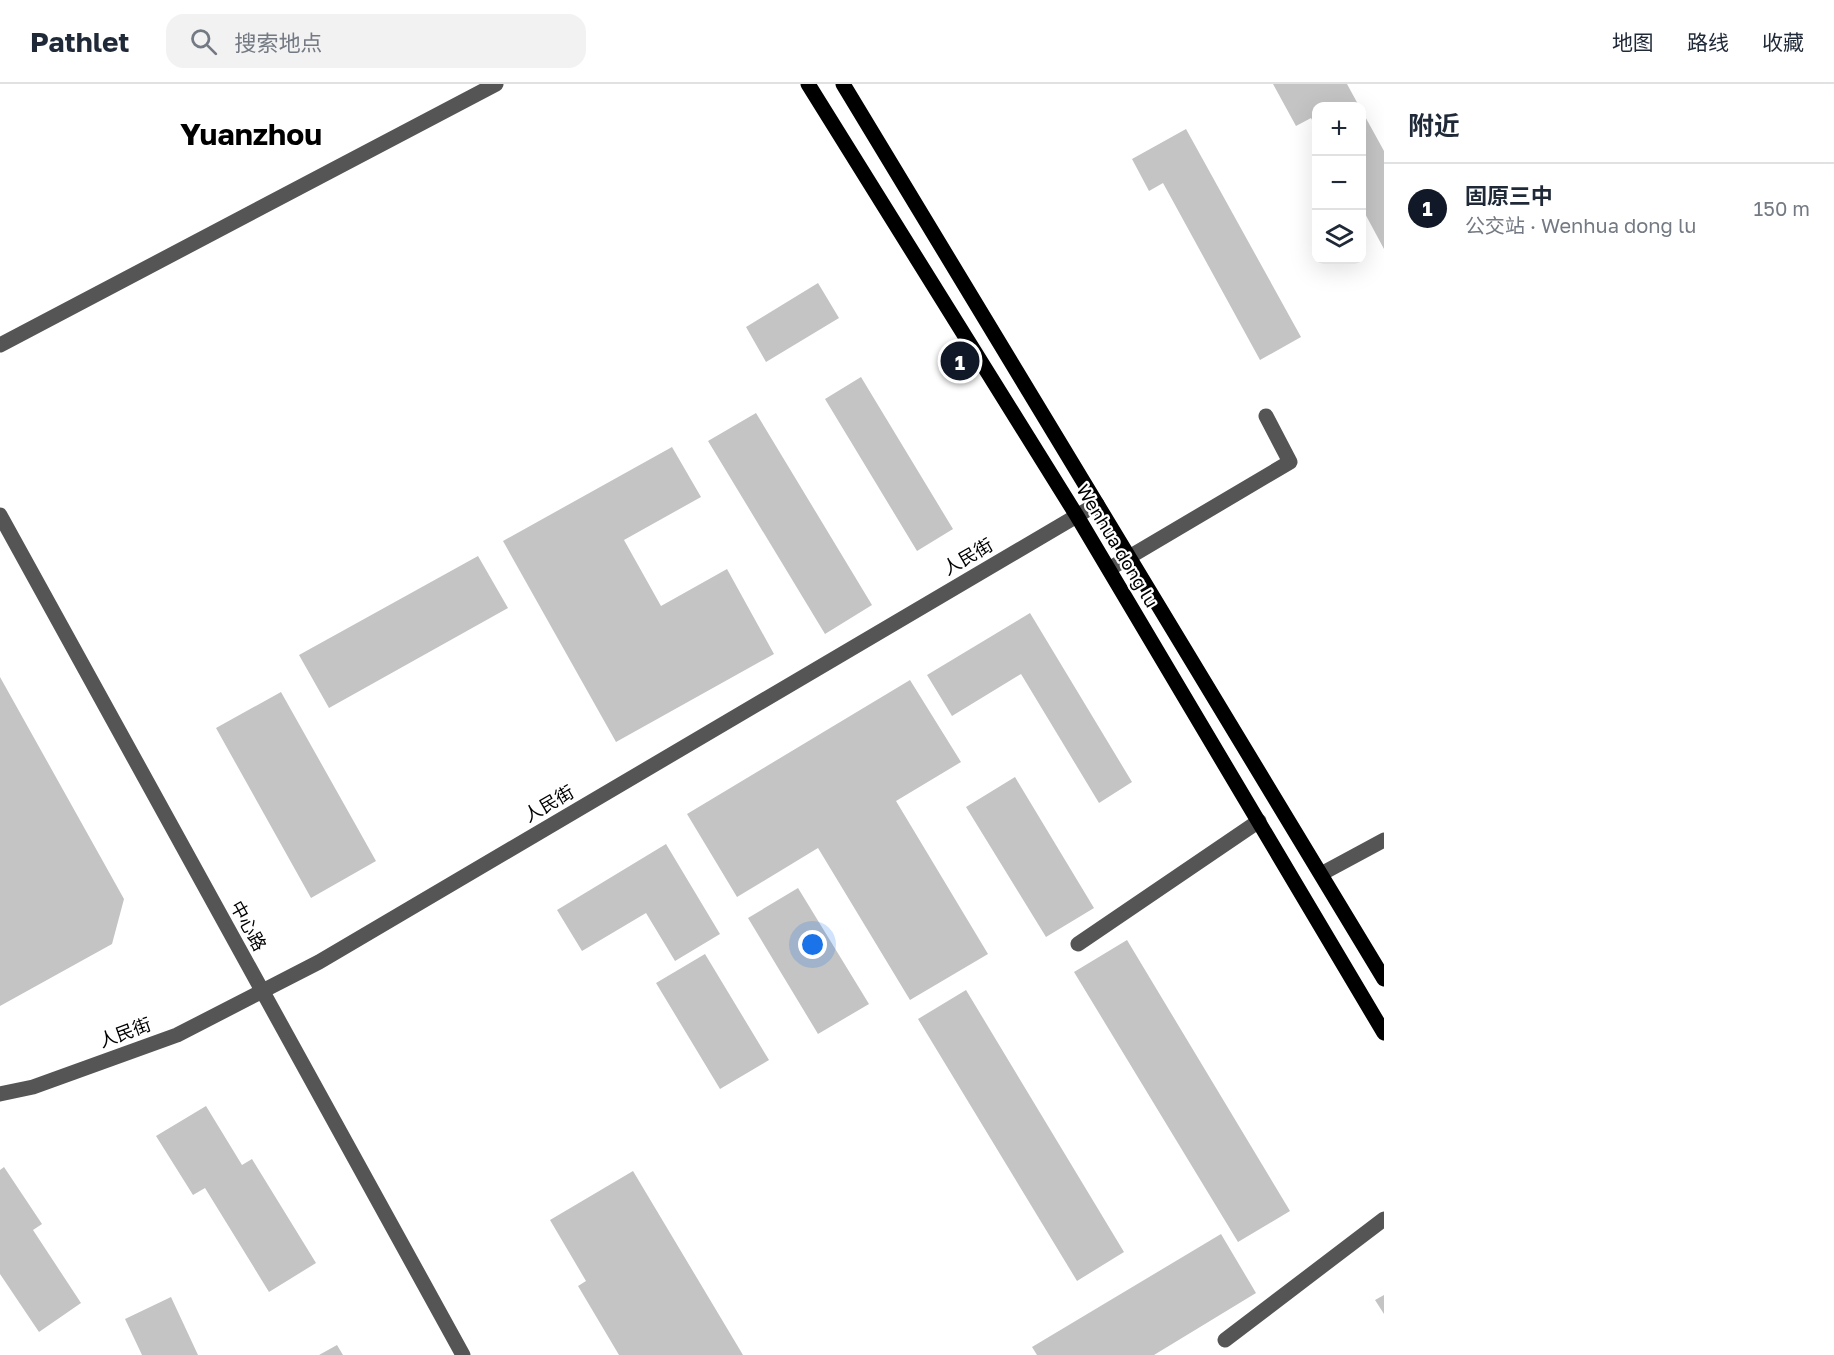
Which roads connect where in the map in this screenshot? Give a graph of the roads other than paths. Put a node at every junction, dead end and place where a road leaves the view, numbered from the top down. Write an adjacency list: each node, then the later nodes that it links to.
1 (496, 84): 4 (street)
2 (808, 84): 8 (main road, Wenhua dong lu)
3 (843, 84): 6 (main road, Wenhua dong lu)
4 (0, 345)
5 (1266, 416): 9 (street)
6 (1097, 504): 8 (street, 人民街); 9 (main road, Wenhua dong lu)
7 (0, 515): 16 (street, 中心路)
8 (1077, 516): 10 (main road, Wenhua dong lu); 16 (street, 人民街)
9 (1129, 556): 10 (street); 13 (main road, Wenhua dong lu)
10 (1108, 569): 11 (main road, Wenhua dong lu)
11 (1259, 822): 14 (street); 17 (main road, Wenhua dong lu)
12 (1384, 840): 13 (street)
13 (1320, 874): 15 (main road, Wenhua dong lu)
14 (1078, 944)
15 (1384, 979)
16 (262, 991): 18 (street, 人民街); 21 (street, 中心路)
17 (1384, 1032)
18 (0, 1094)
19 (1384, 1219): 20 (street)
20 (1225, 1340)
21 (463, 1355)

